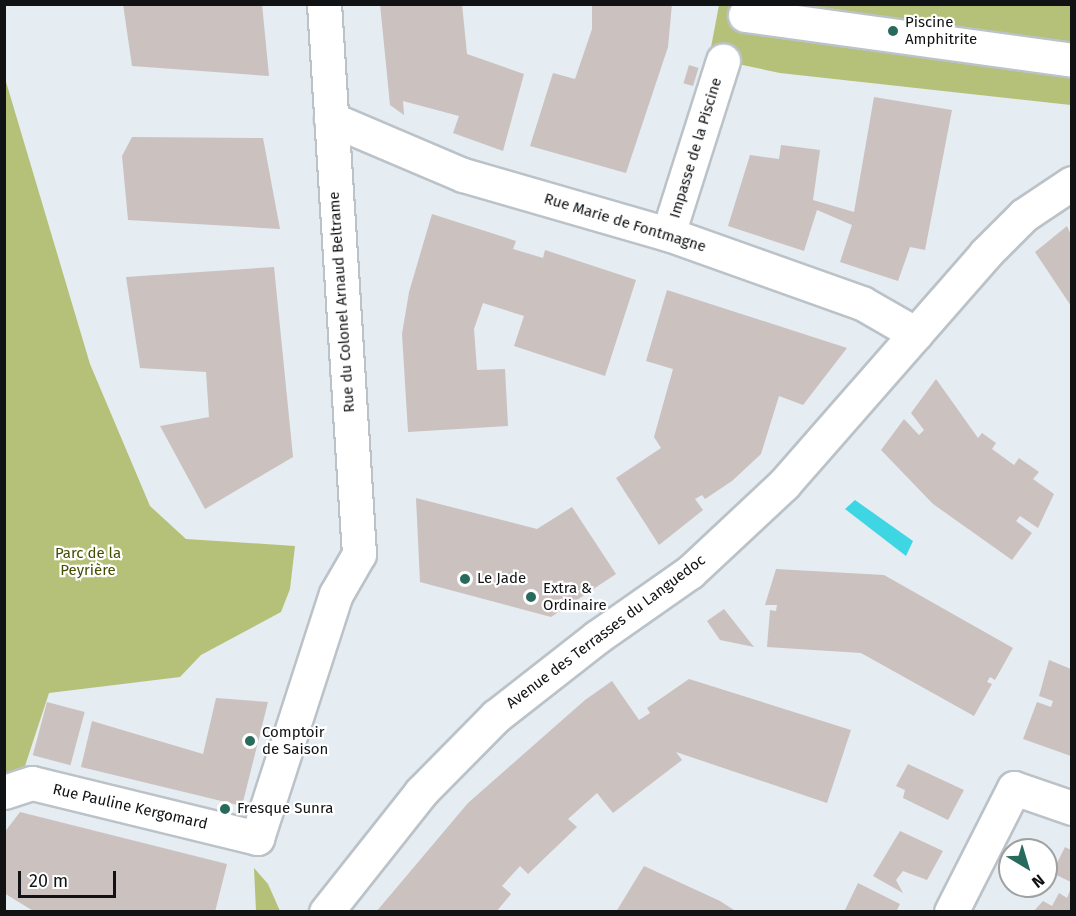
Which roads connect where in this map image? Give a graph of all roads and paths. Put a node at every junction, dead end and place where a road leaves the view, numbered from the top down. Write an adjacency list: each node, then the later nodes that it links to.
1 (324, 4): 5 (street, Rue du Colonel Arnaud Beltrame)
2 (745, 15): 3 (street)
3 (1071, 60)
4 (723, 61): 7 (street, Impasse de la Piscine)
5 (331, 119): 7 (street, Rue Marie de Fontmagne); 11 (street, Rue du Colonel Arnaud Beltrame)
6 (1071, 183): 8 (street, Avenue des Terrasses du Languedoc)
7 (668, 234): 8 (street, Rue Marie de Fontmagne)
8 (916, 334): 12 (street, Avenue des Terrasses du Languedoc)
9 (4, 792): 11 (street, Rue Pauline Kergomard)
10 (1071, 808): 13 (street)
11 (257, 837)
12 (326, 912)
13 (951, 912)

